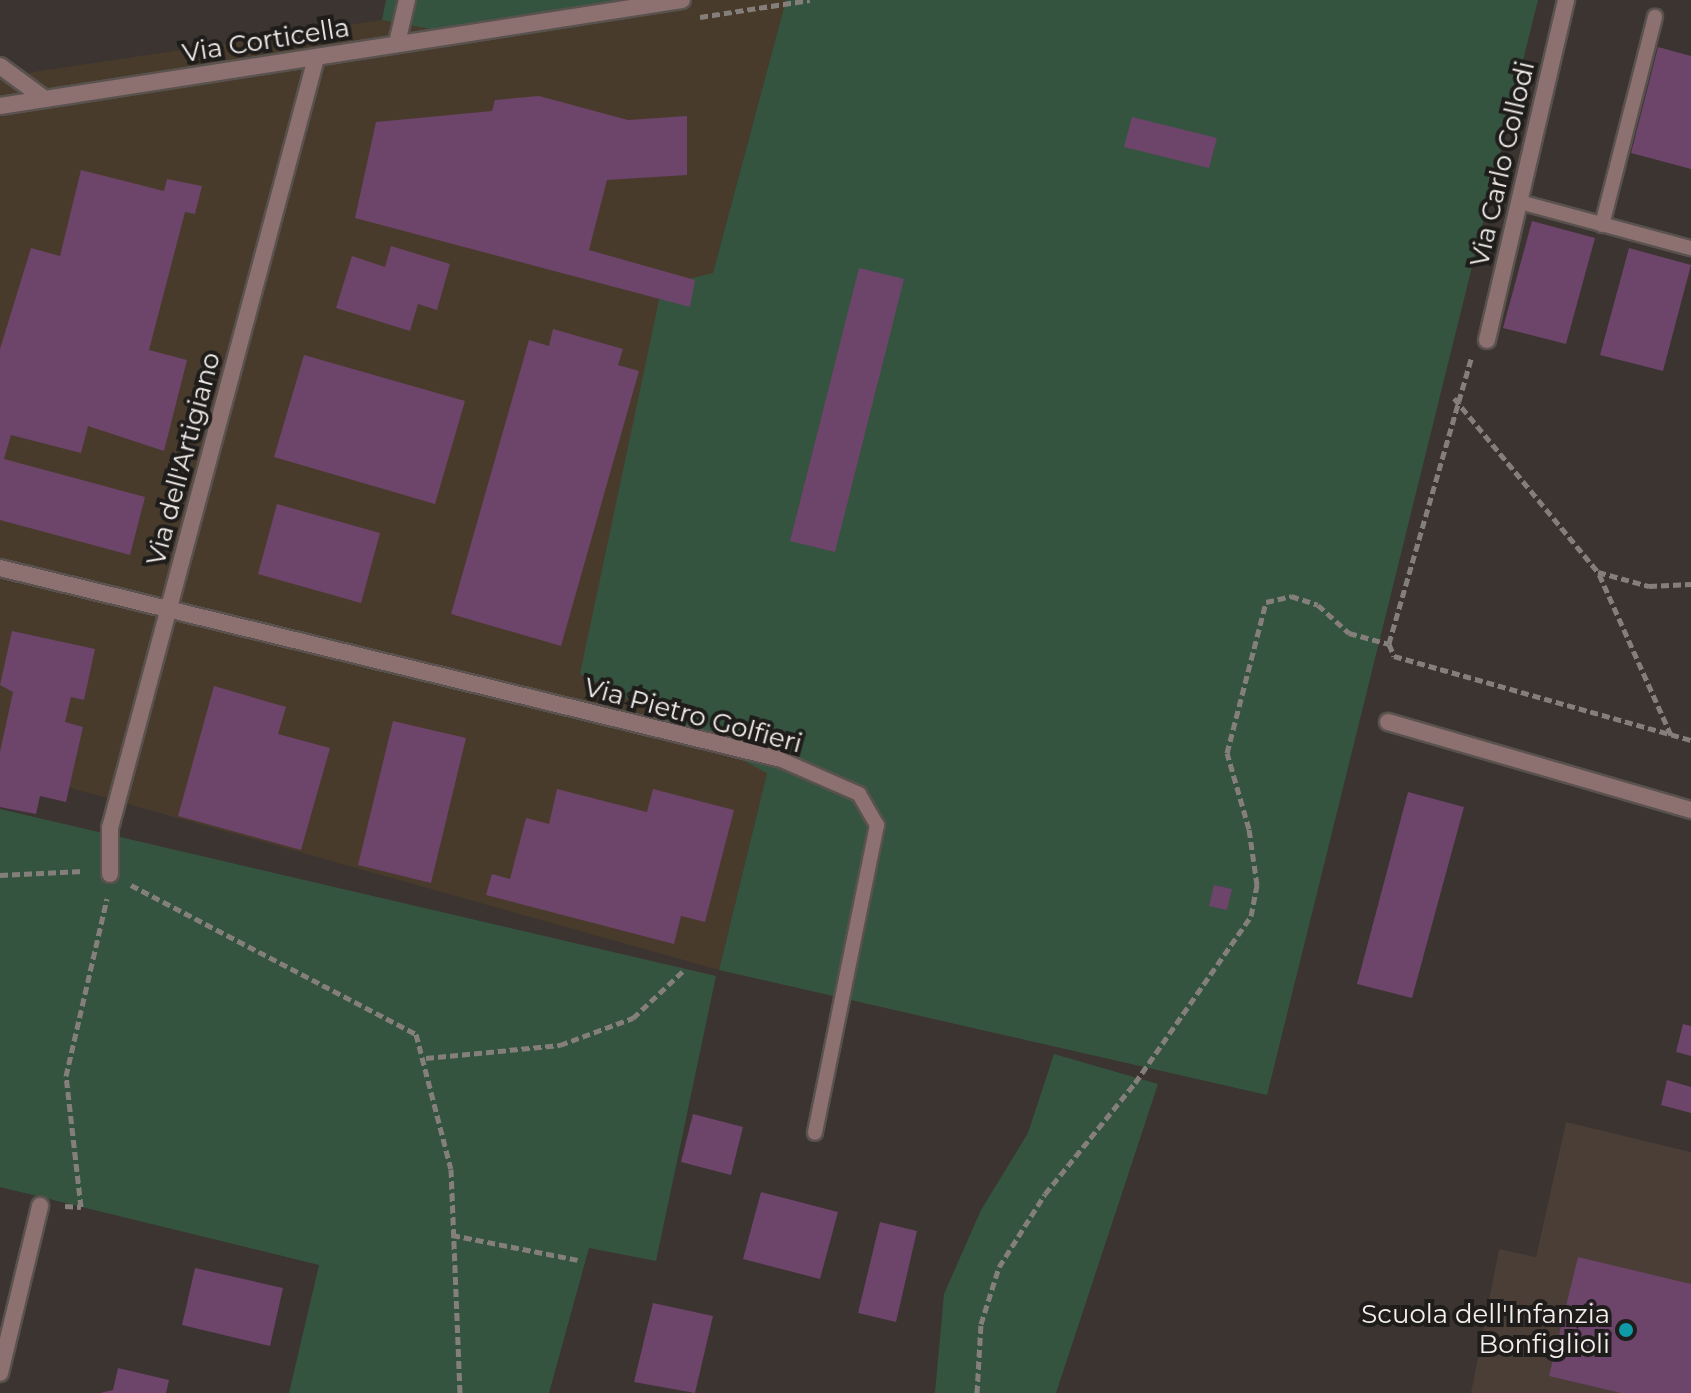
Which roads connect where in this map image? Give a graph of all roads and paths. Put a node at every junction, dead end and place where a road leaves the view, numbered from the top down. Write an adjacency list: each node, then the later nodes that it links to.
1 (407, 0): 5 (street)
2 (682, 0): 5 (street, Via Corticella)
3 (1566, 0): 10 (street, Via Carlo Collodi)
4 (1655, 17): 11 (lane)
5 (397, 43): 6 (street, Via Corticella)
6 (316, 58): 8 (street, Via Corticella); 18 (street, Via dell'Artigiano)
7 (0, 66): 8 (street)
8 (45, 99): 9 (street, Via Corticella)
9 (0, 106)
10 (1520, 202): 11 (lane); 13 (street, Via Carlo Collodi)
11 (1602, 225): 12 (lane)
12 (1691, 248)
13 (1487, 340): 14 (path)
14 (1454, 398): 16 (path); 19 (path)
15 (0, 568): 18 (street, Via Pietro Golfieri)
16 (1598, 572): 17 (path); 21 (path)
17 (1691, 584)
18 (167, 613): 23 (street, Via Pietro Golfieri); 25 (street, Via dell'Artigiano)
19 (1389, 644): 21 (path); 35 (path)
20 (1388, 722): 24 (street)
21 (1671, 735): 22 (path)
22 (1691, 740)
23 (777, 758): 29 (lane, Via Pietro Golfieri)
24 (1691, 810)
25 (110, 874): 26 (path); 28 (path); 30 (path)
26 (0, 875)
27 (683, 971): 28 (path)
28 (426, 1058): 31 (path)
29 (815, 1133)
30 (40, 1206): 33 (street)
31 (452, 1235): 32 (path); 34 (path)
32 (578, 1260)
33 (0, 1373)
34 (460, 1393)
35 (977, 1393)

